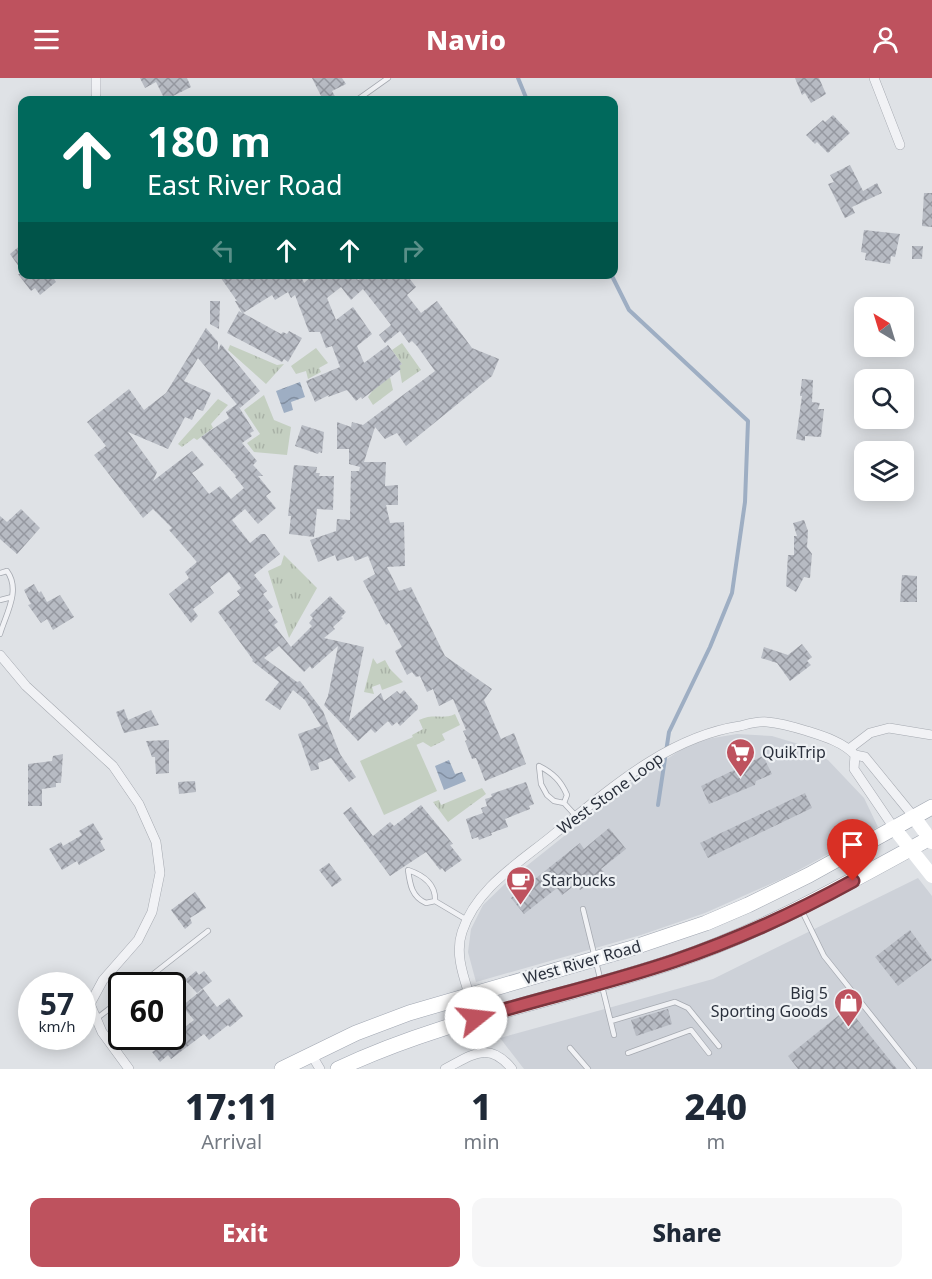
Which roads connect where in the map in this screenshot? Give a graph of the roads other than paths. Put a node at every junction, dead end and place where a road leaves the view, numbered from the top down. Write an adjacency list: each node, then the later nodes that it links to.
1 (96, 78): 4 (street)
2 (388, 78): 5 (lane)
3 (874, 78): 6 (street)
4 (93, 96)
5 (363, 96)
6 (900, 145)
7 (0, 573): 8 (lane)
8 (12, 597): 9 (lane); 10 (lane)
9 (0, 600)
10 (0, 634)
11 (0, 655): 30 (street)
12 (932, 735): 13 (street)
13 (852, 752): 16 (street, West Stone Loop); 17 (street, West Stone Loop); 18 (street)
14 (564, 803): 14 (lane); 16 (lane)
15 (932, 807): 17 (main road, West River Road)
16 (576, 816): 25 (street, West Stone Loop)
17 (914, 817): 18 (main road, West River Road); 19 (main road)
18 (894, 828): 20 (main road); 27 (main road, West River Road)
19 (931, 839): 20 (main road, West River Road)
20 (911, 849): 21 (main road); 23 (main road, West River Road)
21 (932, 876)
22 (435, 901): 22 (lane); 25 (lane)
23 (801, 908): 29 (main road, West River Road); 48 (lane)
24 (583, 909): 27 (lane)
25 (467, 920): 31 (street, West Stone Loop)
26 (208, 931): 28 (lane)
27 (596, 959): 29 (lane); 31 (main road, West River Road)
28 (156, 972)
29 (602, 982): 34 (lane); 44 (main road, West River Road)
30 (96, 993)
31 (470, 994): 40 (main road, West River Road)
32 (108, 1010): 33 (lane)
33 (96, 1019): 41 (street)
34 (611, 1021): 35 (lane); 36 (lane)
35 (614, 1035)
36 (719, 1046)
37 (570, 1048): 47 (lane)
38 (628, 1053): 39 (lane)
39 (709, 1053)
40 (311, 1054): 42 (main road, West River Road); 43 (street)
41 (129, 1069)
42 (282, 1069)
43 (320, 1069)
44 (338, 1069)
45 (445, 1069): 46 (street)
46 (512, 1069)
47 (588, 1069)
48 (914, 1069)

